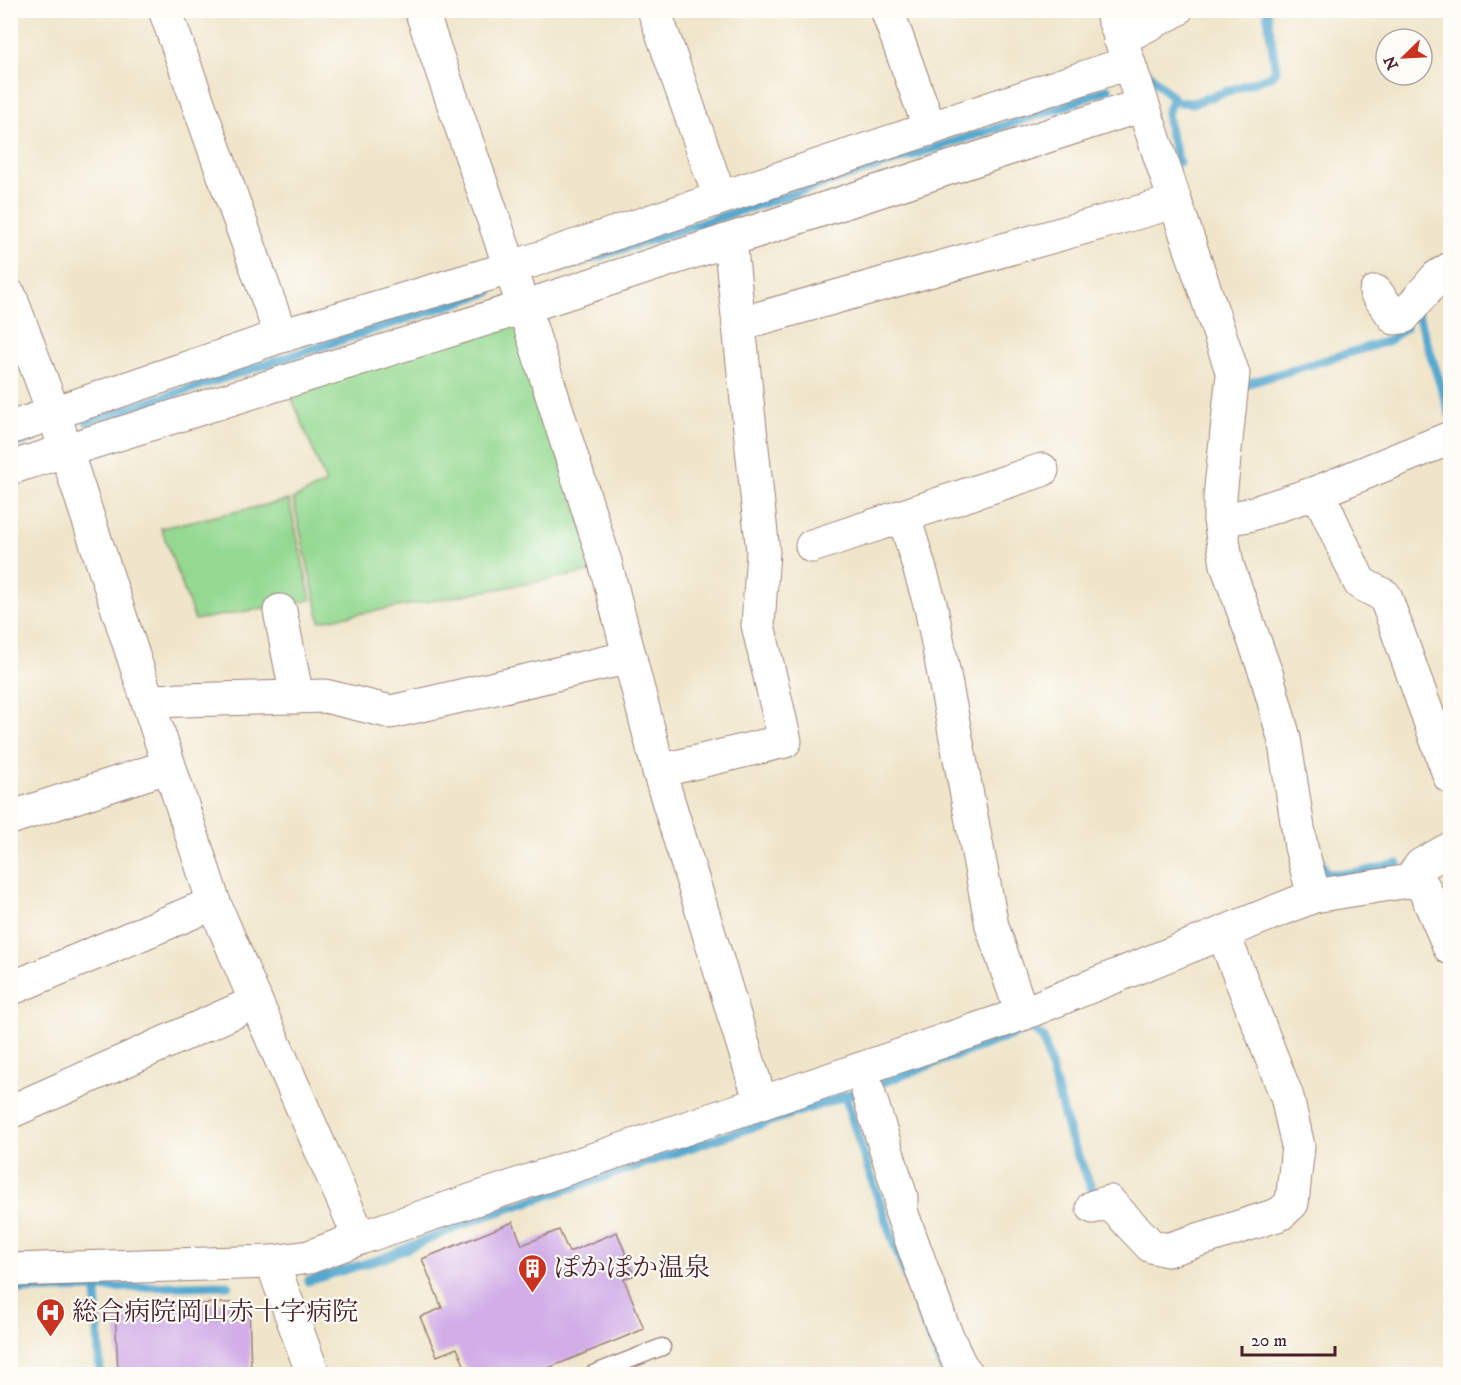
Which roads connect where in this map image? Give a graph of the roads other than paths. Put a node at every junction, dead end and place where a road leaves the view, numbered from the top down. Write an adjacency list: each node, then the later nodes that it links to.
1 (165, 10): 18 (street)
2 (420, 10): 12 (street)
3 (654, 10): 9 (street)
4 (887, 10): 8 (street)
5 (1176, 10): 6 (street)
6 (1120, 37): 7 (street); 8 (street)
7 (1142, 105): 10 (street); 11 (street)
8 (930, 129): 9 (street)
9 (720, 198): 12 (street)
10 (1175, 202): 17 (street); 27 (street)
11 (730, 240): 16 (street); 17 (street)
12 (510, 268): 16 (street); 18 (street)
13 (1450, 269): 14 (street)
14 (1376, 292)
15 (10, 296): 19 (street)
16 (524, 307): 22 (street); 30 (street)
17 (738, 324): 34 (street)
18 (281, 336): 19 (street)
19 (54, 414): 20 (street); 22 (street)
20 (10, 428)
21 (1450, 438): 25 (street)
22 (66, 450): 23 (street); 32 (street)
23 (10, 468)
24 (1042, 470): 26 (street)
25 (1318, 492): 27 (street); 35 (street)
26 (904, 516): 28 (street); 45 (street)
27 (1230, 519): 39 (street)
28 (812, 546)
29 (280, 611): 31 (street)
30 (630, 657): 31 (street); 34 (street)
31 (297, 697): 32 (street)
32 (148, 701): 33 (street)
33 (169, 766): 36 (street); 40 (street)
34 (659, 771): 47 (street)
35 (1450, 777)
36 (10, 818)
37 (1450, 849): 38 (street)
38 (1409, 881): 39 (street); 42 (street)
39 (1314, 896): 41 (street)
40 (214, 903): 43 (street); 44 (street)
41 (1223, 933): 45 (street); 49 (street)
42 (1450, 948)
43 (10, 989)
44 (256, 1002): 48 (street); 50 (street)
45 (1022, 1014): 46 (street)
46 (865, 1081): 47 (street); 56 (street)
47 (761, 1103): 50 (street)
48 (10, 1112)
49 (1093, 1207)
50 (360, 1238): 51 (street)
51 (272, 1262): 52 (street); 54 (street)
52 (10, 1270)
53 (662, 1347): 55 (lane)
54 (313, 1374)
55 (593, 1374)
56 (967, 1374)

